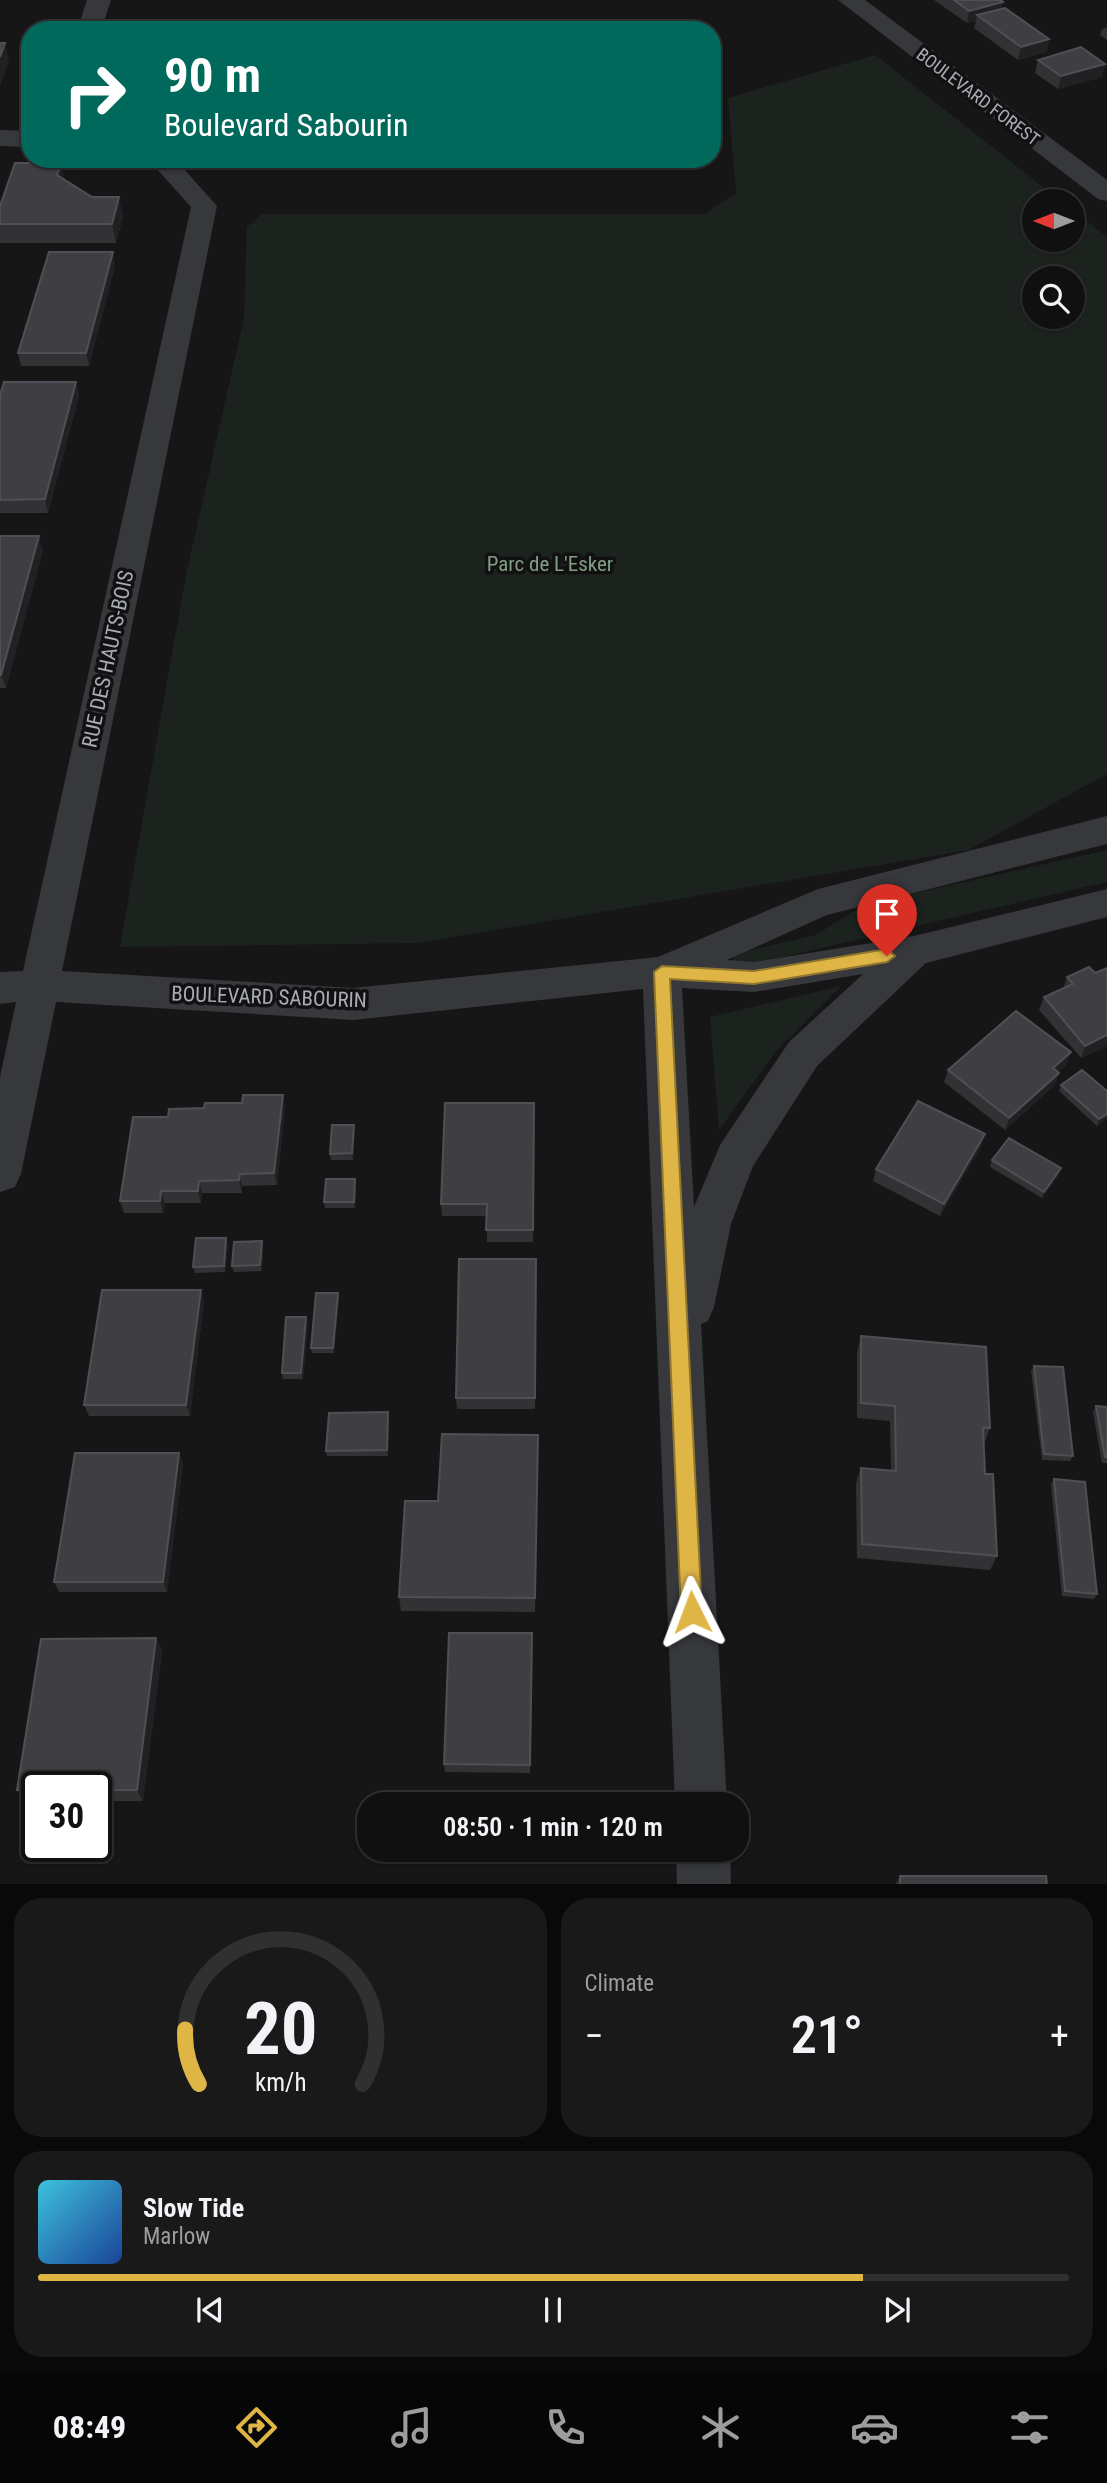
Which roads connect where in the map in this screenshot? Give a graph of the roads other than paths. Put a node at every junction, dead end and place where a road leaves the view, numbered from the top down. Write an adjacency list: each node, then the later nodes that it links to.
1 (99, 0): 3 (street)
2 (850, 0): 7 (street, BOULEVARD FOREST)
3 (92, 21)
4 (0, 138): 5 (street)
5 (21, 139)
6 (169, 168): 14 (street, RUE DES HAUTS-BOIS)
7 (1107, 193)
8 (1107, 818): 10 (street)
9 (1107, 830): 10 (street, BOULEVARD SABOURIN)
10 (1070, 838): 13 (street, BOULEVARD SABOURIN)
11 (1107, 903): 12 (street, BOULEVARD SABOURIN)
12 (914, 951): 13 (street, BOULEVARD SABOURIN); 17 (street)
13 (662, 972): 14 (street, BOULEVARD SABOURIN); 17 (street)
14 (39, 985): 15 (street, BOULEVARD SABOURIN); 16 (street, RUE DES HAUTS-BOIS)
15 (0, 988)
16 (0, 1174)
17 (680, 1364): 18 (street)
18 (700, 1792)
19 (703, 1862): 20 (street)
20 (704, 1884)

